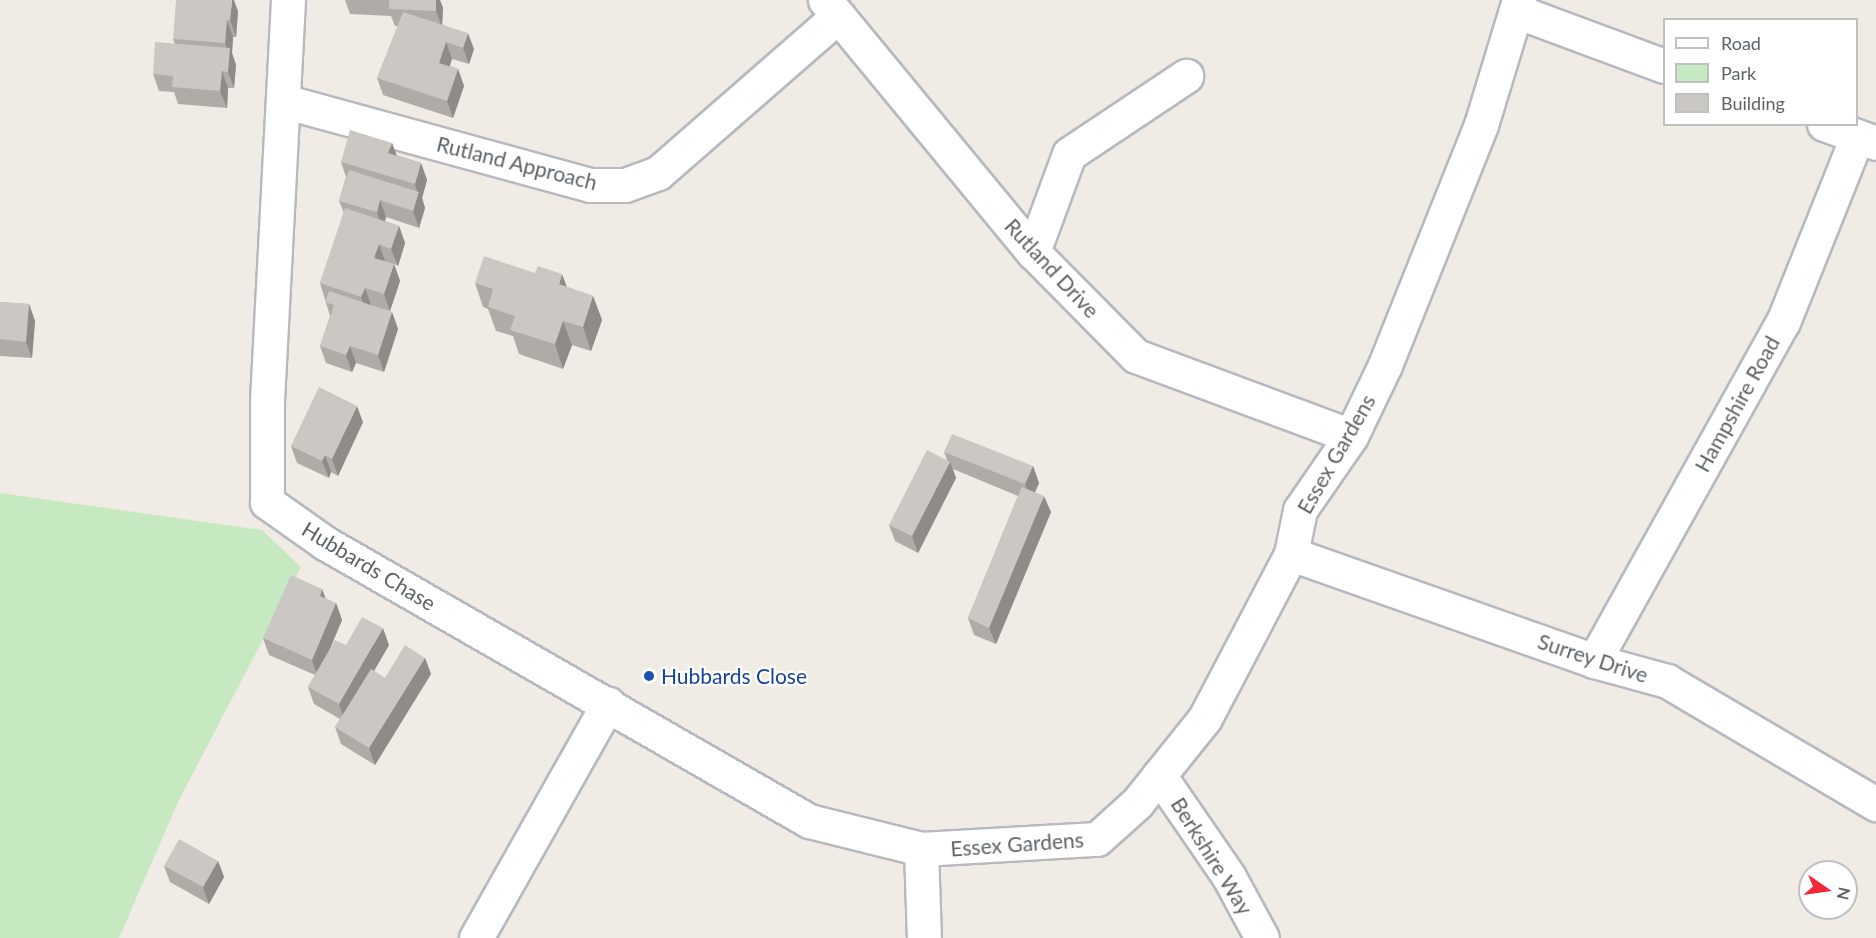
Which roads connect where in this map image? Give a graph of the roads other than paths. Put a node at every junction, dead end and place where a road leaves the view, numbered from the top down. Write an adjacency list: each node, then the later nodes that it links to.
1 (288, 0): 6 (street, Hubbards Chase)
2 (1518, 6): 4 (street); 10 (street, Essex Gardens)
3 (832, 8): 6 (street, Rutland Approach); 9 (street, Rutland Drive)
4 (1663, 65)
5 (1186, 76): 9 (street)
6 (283, 101): 13 (street, Hubbards Chase)
7 (1829, 126): 8 (street)
8 (1866, 140): 12 (street, Hampshire Road)
9 (1033, 252): 10 (street, Rutland Drive)
10 (1351, 436): 11 (street, Essex Gardens)
11 (1291, 554): 12 (street, Surrey Drive); 14 (street, Essex Gardens)
12 (1594, 661): 15 (street, Surrey Drive)
13 (608, 704): 16 (street, Hubbards Chase); 17 (street)
14 (1159, 775): 16 (street, Essex Gardens); 19 (street, Berkshire Way)
15 (1876, 804)
16 (921, 849): 18 (street)
17 (476, 938)
18 (924, 938)
19 (1262, 938)

